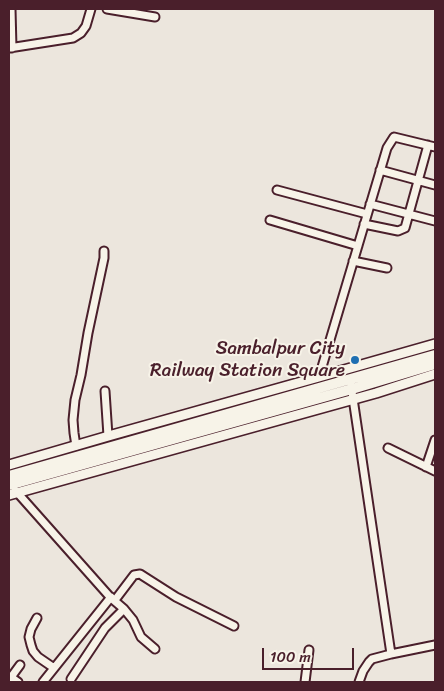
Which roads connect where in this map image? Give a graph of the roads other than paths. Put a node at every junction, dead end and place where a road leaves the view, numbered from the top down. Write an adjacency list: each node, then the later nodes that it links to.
1 (11, 9): 5 (street)
2 (91, 9): 5 (street)
3 (107, 9): 4 (street)
4 (155, 17)
5 (11, 48)
6 (432, 146): 7 (street); 8 (street)
7 (380, 170): 8 (street); 11 (street)
8 (418, 180): 9 (street); 13 (street)
9 (435, 184)
10 (277, 190): 12 (street)
11 (370, 204): 12 (street); 13 (street)
12 (367, 214): 16 (street)
13 (410, 214): 15 (street); 16 (street)
14 (270, 220): 17 (street)
15 (435, 221)
16 (364, 224): 17 (street)
17 (358, 246): 19 (street)
18 (104, 251): 30 (street)
19 (353, 261): 20 (street); 25 (street)
20 (387, 268)
21 (435, 344): 26 (main road)
22 (435, 355): 26 (highway)
23 (435, 364): 26 (highway)
24 (435, 374): 26 (main road)
25 (319, 377): 26 (main road); 28 (main road)
26 (350, 384): 35 (highway); 43 (street)
27 (105, 391): 28 (street)
28 (108, 436): 30 (main road)
29 (435, 440): 33 (street)
30 (76, 446): 32 (main road)
31 (388, 448): 33 (street)
32 (10, 464)
33 (426, 467): 34 (street)
34 (435, 471)
35 (11, 487): 36 (street)
36 (113, 598): 37 (street); 39 (street); 45 (street)
37 (124, 608): 41 (street); 46 (street)
38 (37, 618): 45 (street)
39 (234, 626)
40 (435, 645): 43 (street)
41 (155, 649)
42 (309, 650): 50 (street)
43 (390, 654): 51 (street)
44 (20, 665): 47 (street)
45 (54, 668): 49 (street)
46 (71, 678)
47 (10, 679): 48 (street)
48 (18, 682)
49 (43, 682)
50 (305, 682)
51 (359, 682)

